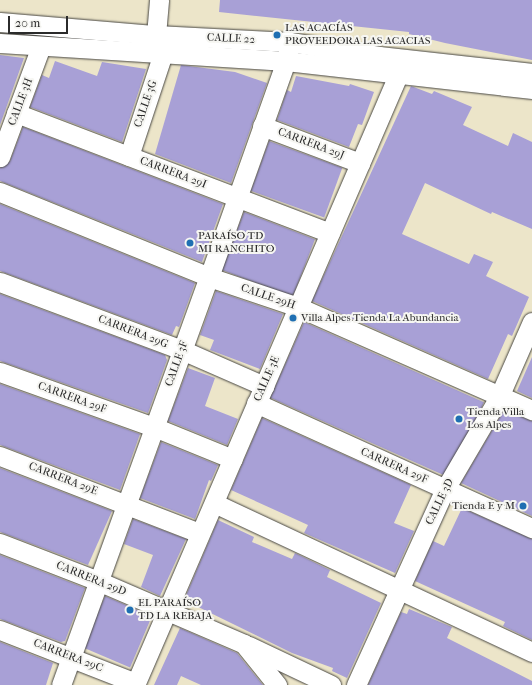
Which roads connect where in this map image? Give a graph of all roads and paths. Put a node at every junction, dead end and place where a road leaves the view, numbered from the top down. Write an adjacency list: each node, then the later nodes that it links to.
1 (159, 0): 3 (street)
2 (0, 22): 3 (street, CALLE 22)
3 (156, 35): 4 (street, CALLE 22)
4 (290, 42): 8 (street, CALLE 3F); 10 (street, CALLE 22)
5 (0, 43): 6 (street, CALLE 22)
6 (41, 46): 7 (street, CALLE 22); 12 (street, CALLE 3H)
7 (163, 53): 8 (street, CALLE 22); 14 (street, CALLE 3G)
8 (286, 61): 9 (street, CALLE 22); 13 (street, CALLE 3F)
9 (399, 73): 11 (street, CALLE 22); 16 (street, CALLE 3E)
10 (532, 73)
11 (532, 89)
12 (16, 113): 14 (street, CARRERA 29I); 15 (street, CALLE 3H)
13 (262, 126): 16 (street, CARRERA 29J); 18 (street, CALLE 3F)
14 (129, 156): 18 (street, CARRERA 29I)
15 (0, 157)
16 (360, 163): 19 (street, CALLE 3E)
17 (0, 192): 20 (street, CALLE 29H)
18 (237, 197): 19 (street, CARRERA 29I); 20 (street, CALLE 3F)
19 (330, 233): 22 (street, CALLE 3E)
20 (209, 276): 22 (street, CALLE 29H); 24 (street, CALLE 3F)
21 (0, 282): 24 (street, CARRERA 29G)
22 (298, 307): 26 (street, CALLE 3E); 27 (street, CALLE 29H)
23 (532, 322): 27 (street, CALLE 3D)
24 (182, 350): 26 (street, CARRERA 29G); 30 (street, CALLE 3F)
25 (0, 372): 30 (street, CARRERA 29F)
26 (264, 386): 28 (street, CALLE 3E)
27 (499, 397): 29 (street, CALLE 29H); 33 (street, CALLE 3D)
28 (256, 403): 32 (street, CALLE 3E); 33 (street, CARRERA 29F)
29 (532, 410)
30 (154, 426): 32 (street, CARRERA 29F); 34 (street, CALLE 3F)
31 (0, 456): 34 (street, CARRERA 29E)
32 (232, 459): 35 (street, CALLE 3E)
33 (445, 488): 36 (street, CARRERA 29F); 40 (street, CALLE 3D)
34 (126, 503): 37 (street, CARRERA 29E); 39 (street, CALLE 3F)
35 (214, 503): 37 (street, CALLE 3E); 40 (street)
36 (532, 528)
37 (200, 534): 41 (street, CALLE 3E)
38 (0, 544): 39 (street, CARRERA 29D)
39 (98, 581): 41 (street, CARRERA 29D); 45 (street, CALLE 3F)
40 (400, 588): 44 (street); 50 (street, CALLE 3D)
41 (167, 611): 43 (street, CARRERA 29D); 46 (street, CALLE 3E)
42 (0, 630): 45 (street, CARRERA 29C)
43 (244, 644): 48 (street, CARRERA 29D); 49 (street)
44 (532, 652)
45 (71, 657): 46 (street, CARRERA 29C); 47 (street, CALLE 3F)
46 (135, 684)
47 (61, 685)
48 (277, 685)
49 (331, 685)
50 (356, 685)

